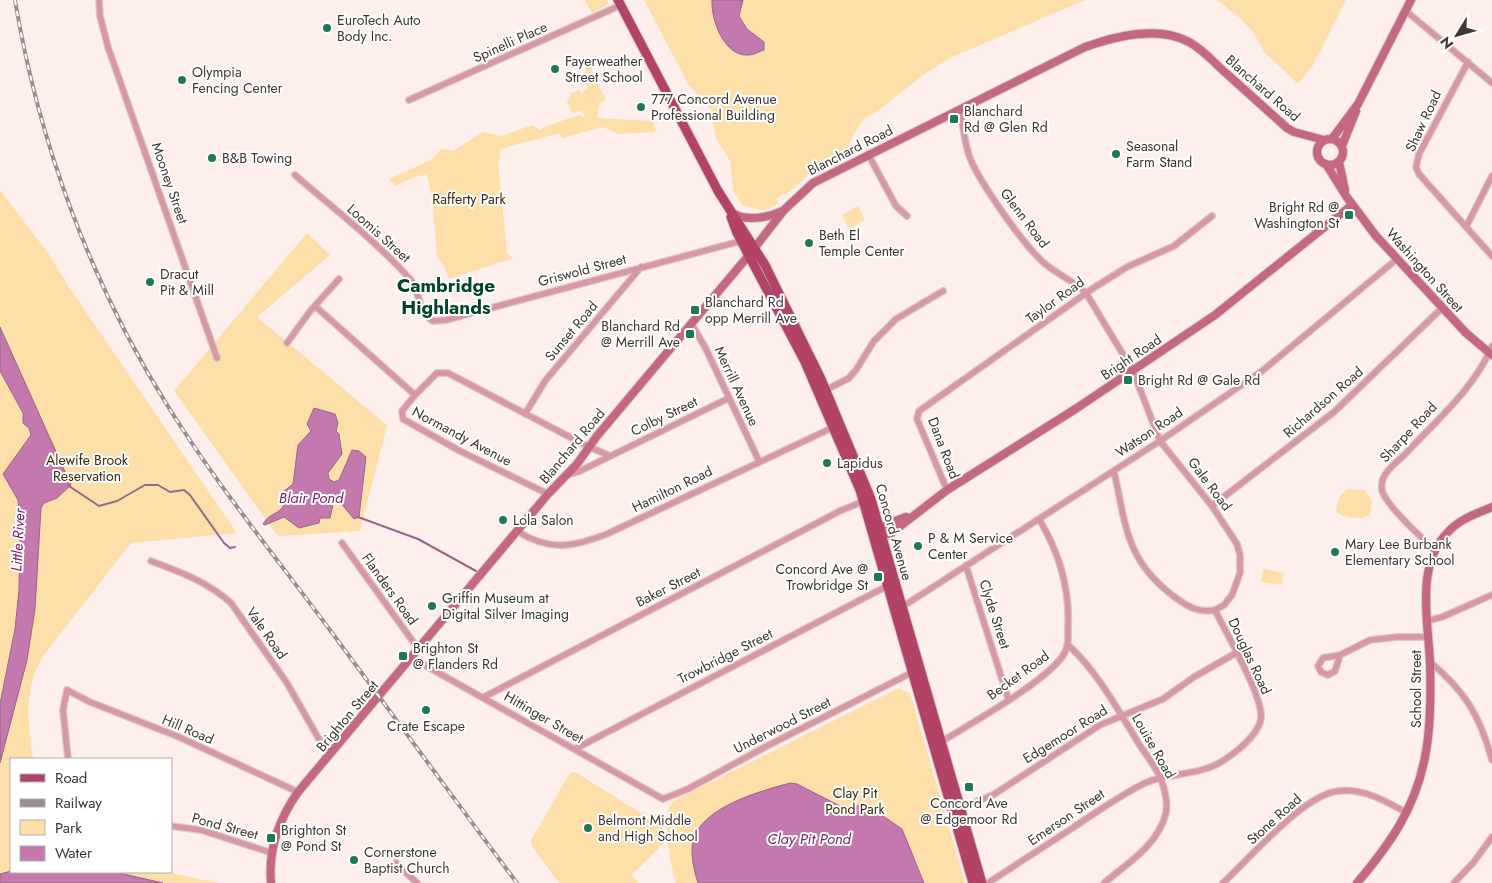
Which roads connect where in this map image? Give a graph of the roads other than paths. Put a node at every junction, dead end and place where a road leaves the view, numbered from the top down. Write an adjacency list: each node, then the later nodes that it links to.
1 (99, 0): 41 (street, Mooney Street)
2 (1411, 0): 4 (street)
3 (620, 3): 7 (street, Spinelli Place); 21 (main road, Concord Avenue)
4 (1406, 11): 5 (street); 8 (street)
5 (1468, 62): 6 (street); 25 (street, Shaw Road)
6 (1492, 83)
7 (409, 100)
8 (1358, 104): 11 (street); 12 (street)
9 (959, 110): 10 (street, Blanchard Road); 14 (street, Blanchard Road); 34 (street, Glenn Road)
10 (1301, 135): 11 (street, Blanchard Road); 13 (street, Blanchard Road)
11 (1328, 140): 12 (street); 13 (street)
12 (1342, 146): 15 (street)
13 (1317, 151): 16 (street)
14 (868, 154): 22 (street, Blanchard Road); 23 (street)
15 (1339, 162): 16 (street); 19 (street, Washington Street)
16 (1326, 164): 19 (street, Washington Street)
17 (296, 175): 37 (street, Loomis Street)
18 (1492, 176): 25 (street)
19 (1346, 196): 20 (street, Washington Street)
20 (1352, 205): 30 (street, Washington Street); 42 (street, Bright Road)
21 (729, 210): 22 (street); 26 (main road, Concord Avenue); 27 (main road, Concord Avenue)
22 (784, 210): 27 (street, Blanchard Road)
23 (907, 216)
24 (1212, 216): 34 (street, Taylor Road)
25 (1466, 227): 29 (street, Shaw Road)
26 (741, 241): 28 (main road, Concord Avenue); 31 (street, Griswold Street)
27 (755, 247): 28 (street, Blanchard Road); 43 (main road, Concord Avenue)
28 (749, 255): 38 (street, Blanchard Road); 48 (main road, Concord Avenue)
29 (1492, 256)
30 (1397, 260): 36 (street, Washington Street); 49 (street, Watson Road)
31 (641, 267): 37 (street, Griswold Street); 46 (street, Sunset Road)
32 (339, 279): 35 (street)
33 (943, 291): 43 (street)
34 (1086, 293): 42 (street, Glenn Road); 47 (street, Taylor Road)
35 (315, 306): 39 (street); 44 (street, Normandy Avenue)
36 (1442, 308): 40 (street, Washington Street); 58 (street, Richardson Road)
37 (430, 320)
38 (691, 323): 45 (street, Merrill Avenue); 50 (street, Blanchard Road)
39 (287, 342)
40 (1491, 352): 64 (street, Sharpe Road)
41 (217, 358)
42 (1133, 371): 49 (street, Gale Road); 55 (street, Bright Road)
43 (826, 390): 57 (main road, Concord Avenue)
44 (415, 395): 46 (street); 56 (street, Normandy Avenue)
45 (729, 398): 51 (street, Colby Street); 52 (street, Merrill Avenue)
46 (525, 414): 50 (street)
47 (918, 414): 55 (street, Dana Road)
48 (834, 427): 52 (street, Hamilton Road); 57 (main road, Concord Avenue)
49 (1160, 441): 53 (street, Watson Road); 58 (street, Gale Road)
50 (590, 447): 51 (street); 54 (street, Blanchard Road)
51 (610, 456): 54 (street, Colby Street)
52 (759, 461): 61 (street, Hamilton Road)
53 (1114, 471): 60 (street, Watson Road); 71 (street, Douglas Road)
54 (567, 475): 56 (street, Blanchard Road)
55 (947, 490): 62 (street, Bright Road)
56 (548, 494): 61 (street, Blanchard Road)
57 (867, 500): 62 (main road, Concord Avenue); 81 (street, Baker Street)
58 (1212, 506): 71 (street, Gale Road)
59 (1492, 506): 64 (street, School Street)
60 (1039, 519): 66 (street, Watson Road); 74 (street)
61 (517, 531): 67 (street, Blanchard Road)
62 (877, 535): 68 (main road, Concord Avenue)
63 (342, 543): 75 (street, Flanders Road)
64 (1435, 550): 72 (street, School Street)
65 (151, 561): 86 (street, Vale Road)
66 (966, 566): 70 (street, Watson Road); 82 (street, Clyde Street)
67 (476, 580): 75 (street, Brighton Street)
68 (890, 584): 70 (main road, Concord Avenue); 85 (street, Trowbridge Street)
69 (1492, 595): 72 (street)
70 (898, 610): 80 (main road, Concord Avenue)
71 (1215, 610): 76 (street, Douglas Road)
72 (1427, 621): 73 (street, School Street)
73 (1428, 637): 77 (street); 79 (street, School Street)
74 (1068, 645): 82 (street, Becket Road); 83 (street, Louise Road)
75 (419, 650): 78 (street, Brighton Street)
76 (1236, 653): 83 (street, Edgemoor Road); 89 (street, Douglas Road)
77 (1340, 655)
78 (412, 658): 81 (street, Hittinger Street); 86 (street, Brighton Street)
79 (1430, 662): 88 (street); 93 (street, School Street)
80 (916, 671): 84 (main road, Concord Avenue); 91 (street, Underwood Street)
81 (484, 697): 85 (street, Hittinger Street)
82 (1008, 698): 84 (street, Becket Road)
83 (1121, 715): 89 (street, Louise Road); 92 (street, Edgemoor Road)
84 (938, 744): 92 (main road, Concord Avenue)
85 (575, 749): 91 (street, Hittinger Street)
86 (331, 754): 90 (street, Brighton Street)
87 (68, 758): 90 (street, Hill Road)
88 (1492, 760)
89 (1160, 778): 103 (street, Emerson Street); 104 (street, Louise Road)
90 (298, 792): 96 (street, Brighton Street)
91 (663, 799)
92 (956, 809): 101 (main road, Concord Avenue); 102 (main road, Concord Avenue)
93 (1407, 813): 105 (street, Stone Road); 106 (street, School Street)
94 (172, 826): 96 (street, Pond Street)
95 (1492, 837): 98 (street)
96 (272, 853): 99 (street, Brighton Street)
97 (396, 863): 100 (street)
98 (1457, 882)
99 (271, 883)
100 (417, 883)
101 (973, 883)
102 (982, 883)
103 (988, 883)
104 (1104, 883)
105 (1223, 883)
106 (1357, 883)

